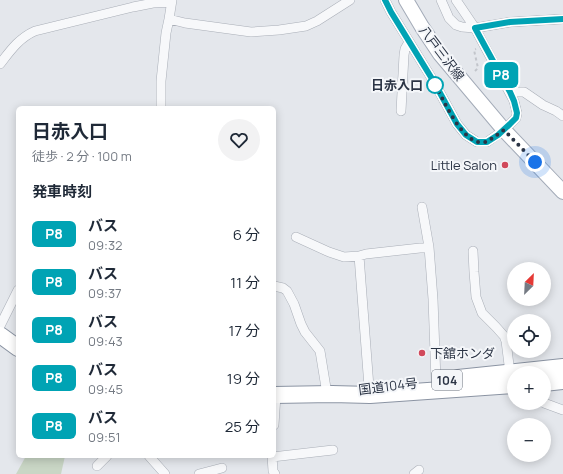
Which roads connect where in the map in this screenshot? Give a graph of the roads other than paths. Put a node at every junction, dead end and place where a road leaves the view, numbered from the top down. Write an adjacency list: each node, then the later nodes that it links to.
1 (350, 0): 7 (street)
2 (385, 0): 10 (street)
3 (441, 0): 9 (street)
4 (456, 0): 9 (street)
5 (172, 1): 7 (street); 11 (street)
6 (407, 2): 16 (main road, 八戸三沢線)
7 (169, 19): 13 (street)
8 (563, 19): 9 (street)
9 (475, 28): 12 (street)
10 (409, 42): 14 (street); 16 (street)
11 (0, 64)
12 (510, 92): 15 (street); 16 (street)
13 (161, 106)
14 (401, 111)
15 (563, 116)
16 (504, 130): 17 (main road, 八戸三沢線)
17 (563, 192)
18 (422, 207): 20 (street)
19 (296, 238): 22 (street)
20 (428, 247): 22 (street); 32 (street)
21 (473, 251): 27 (street)
22 (359, 256): 35 (street)
23 (276, 286): 36 (street)
24 (16, 296): 25 (street)
25 (1, 337): 26 (highway)
26 (16, 347)
27 (510, 366)
28 (563, 367): 29 (highway, 国道104号 / 104)
29 (551, 369)
30 (507, 379): 32 (highway, 国道104号 / 104)
31 (507, 380): 36 (highway, 国道104号 / 104)
32 (436, 381): 35 (highway, 国道104号 / 104)
33 (563, 381): 34 (highway)
34 (551, 382)
35 (369, 387): 36 (highway, 国道104号 / 104)
36 (329, 394): 37 (highway, 国道104号 / 104)
37 (276, 395)
38 (551, 406): 39 (street)
39 (563, 410)
40 (334, 450): 41 (street)
41 (276, 457)
42 (105, 458): 45 (street)
43 (151, 458): 47 (street)
44 (272, 458): 49 (street)
45 (97, 466)
46 (222, 468): 48 (street)
47 (165, 474)
48 (199, 474)
49 (275, 474)

